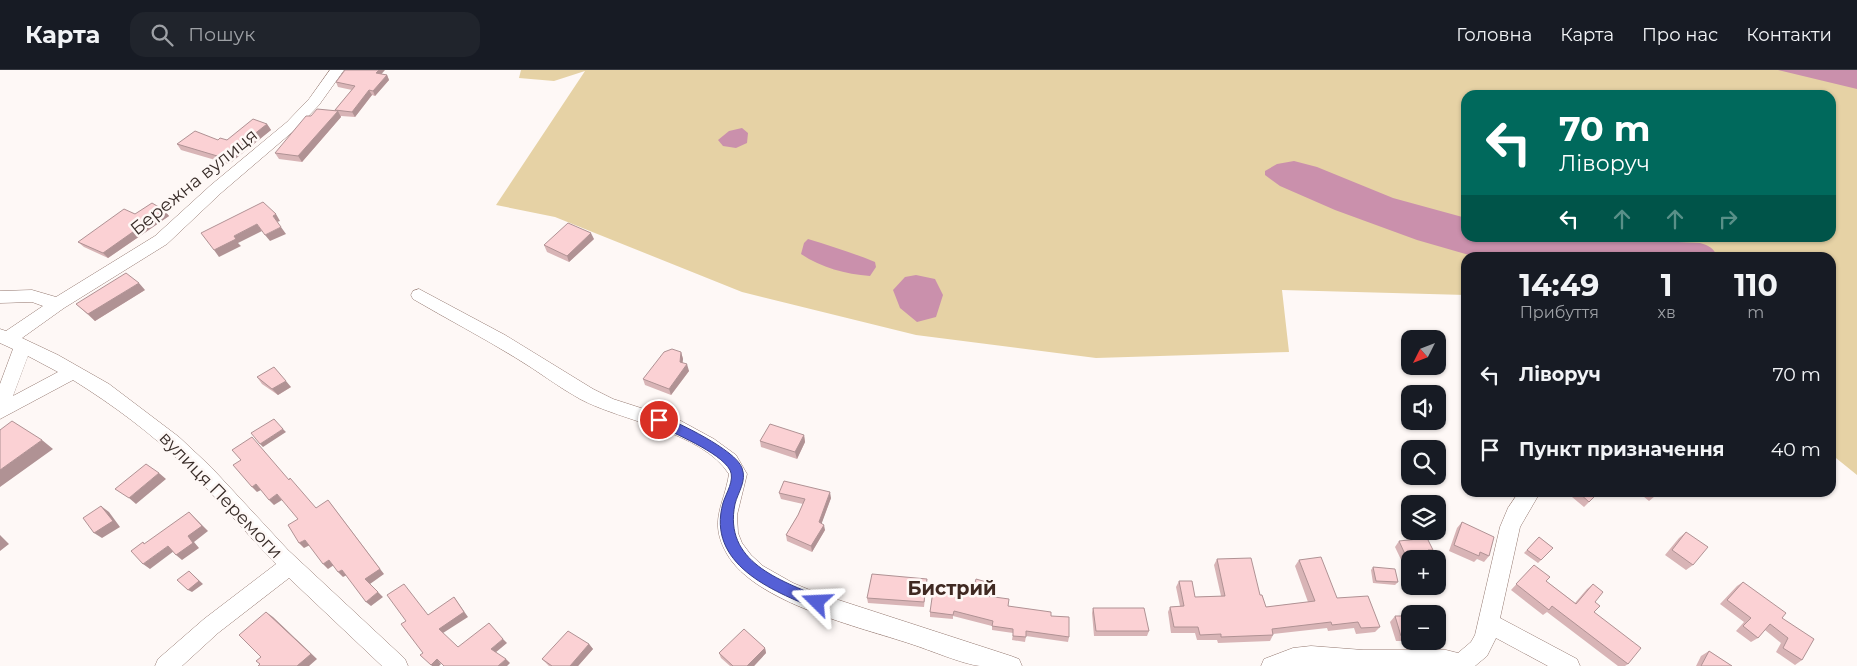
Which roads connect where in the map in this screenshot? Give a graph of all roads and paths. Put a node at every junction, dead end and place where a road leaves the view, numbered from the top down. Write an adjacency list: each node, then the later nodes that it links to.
1 (337, 70): 4 (street, Бережна вулиця)
2 (419, 295): 14 (street)
3 (0, 297): 4 (street)
4 (58, 304): 5 (street, Бережна вулиця)
5 (10, 340): 6 (street, вулиця Перемоги); 7 (street)
6 (72, 372): 7 (street); 9 (street, вулиця Перемоги)
7 (0, 410)
8 (1527, 497): 10 (street)
9 (290, 565): 12 (street); 13 (street, вулиця Перемоги)
10 (1490, 624): 11 (street); 16 (street)
11 (1460, 665): 15 (street)
12 (166, 666)
13 (397, 666)
14 (1011, 666)
15 (1272, 666)
16 (1569, 666)

